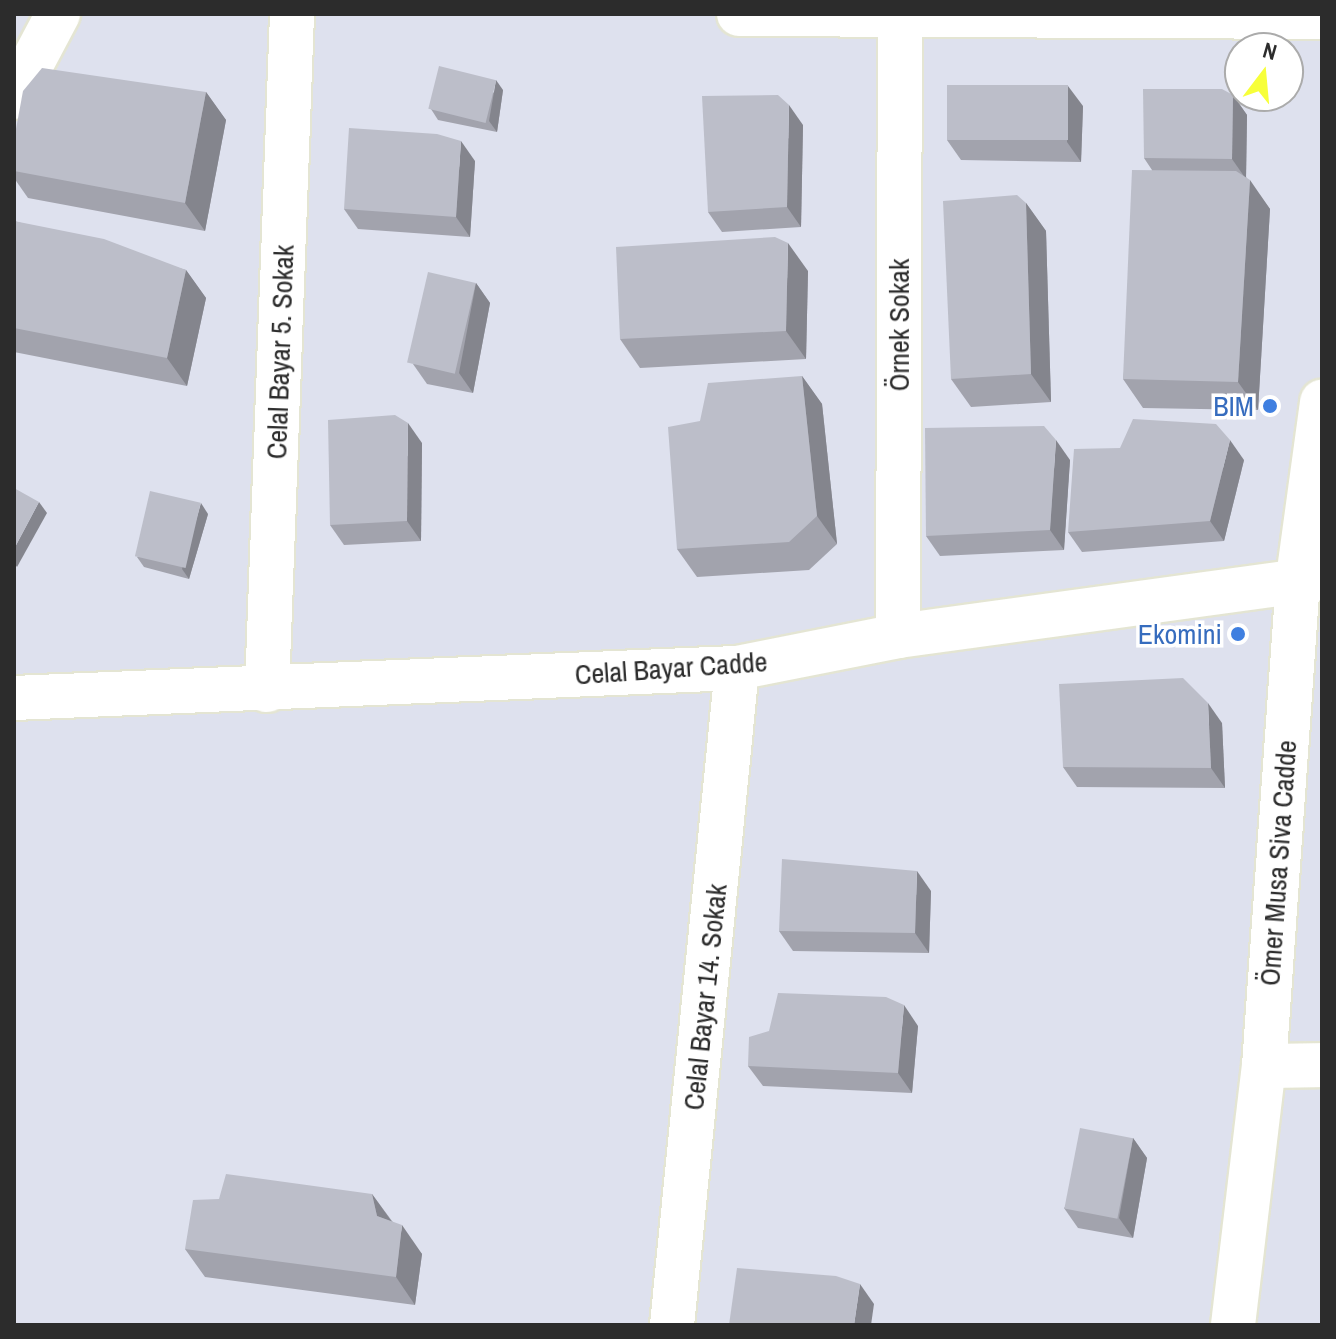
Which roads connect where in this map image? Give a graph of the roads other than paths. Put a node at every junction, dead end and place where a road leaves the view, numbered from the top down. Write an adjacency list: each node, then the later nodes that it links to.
1 (58, 14): 6 (street)
2 (292, 14): 11 (street, Celal Bayar 5. Sokak)
3 (739, 14): 4 (street)
4 (900, 15): 5 (street); 9 (street, Örnek Sokak)
5 (1322, 17)
6 (14, 97)
7 (1322, 402): 8 (street, Ömer Musa Siva Cadde)
8 (1310, 578): 9 (street, Celal Bayar Cadde); 14 (street, Ömer Musa Siva Cadde)
9 (898, 636): 10 (street, Celal Bayar Cadde)
10 (737, 668): 11 (street, Celal Bayar Cadde); 15 (street, Celal Bayar 14. Sokak)
11 (267, 690): 12 (street, Celal Bayar Cadde)
12 (15, 703)
13 (1322, 1065): 14 (street)
14 (1264, 1066): 16 (street, Ömer Musa Siva Cadde)
15 (672, 1325)
16 (1233, 1325)

